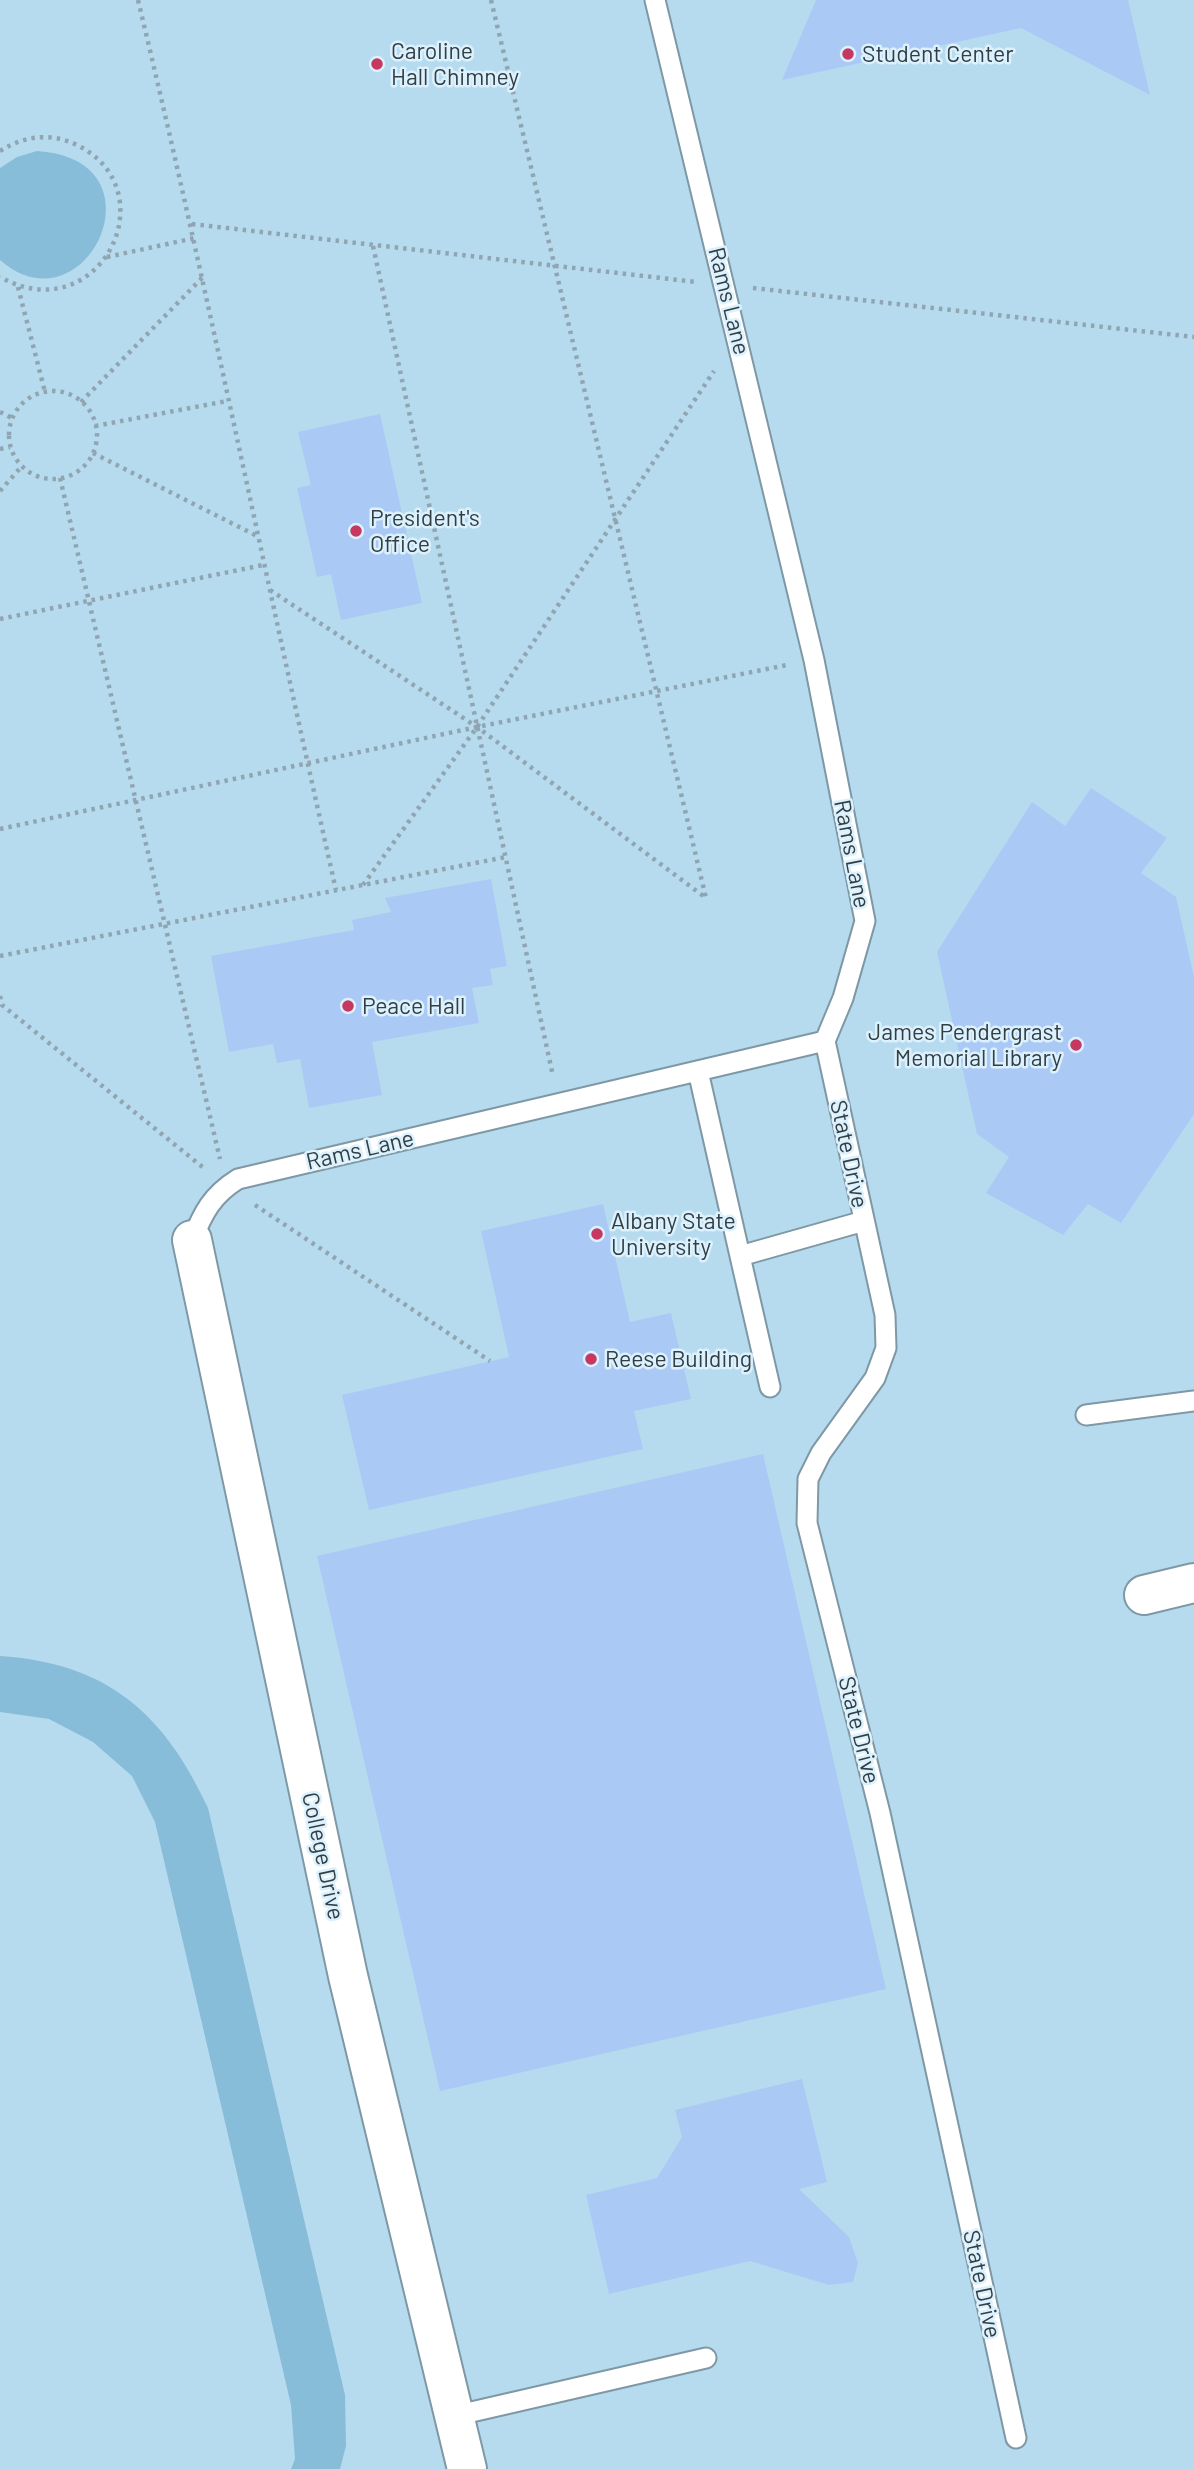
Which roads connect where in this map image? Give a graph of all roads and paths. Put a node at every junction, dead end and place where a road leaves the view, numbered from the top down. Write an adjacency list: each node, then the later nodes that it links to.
1 (138, 0): 5 (path)
2 (491, 0): 24 (path)
3 (655, 0): 11 (lane, Rams Lane)
4 (0, 151): 7 (path)
5 (195, 238): 7 (path); 8 (path)
6 (373, 246): 32 (path)
7 (106, 257): 10 (path)
8 (203, 277): 13 (path); 14 (path)
9 (0, 279): 10 (path)
10 (18, 286): 12 (path)
11 (737, 335): 24 (path); 30 (lane, Rams Lane)
12 (45, 392): 14 (path); 16 (path)
13 (227, 401): 17 (path); 25 (path)
14 (81, 402): 17 (path)
15 (0, 412): 16 (path)
16 (12, 418): 18 (path)
17 (95, 426): 20 (path)
18 (10, 447): 19 (path); 21 (path)
19 (0, 449)
20 (93, 453): 22 (path); 25 (path)
21 (22, 467): 22 (path); 23 (path)
22 (60, 478): 28 (path)
23 (0, 491)
24 (616, 519): 31 (path); 32 (path)
25 (257, 536): 26 (path)
26 (263, 565): 27 (path); 28 (path)
27 (269, 590): 32 (path); 33 (path)
28 (89, 601): 29 (path); 34 (path)
29 (0, 619)
30 (814, 660): 31 (path); 41 (lane, Rams Lane)
31 (657, 691): 32 (path); 32 (path)
32 (477, 727): 33 (path); 36 (path); 37 (path)
33 (307, 765): 34 (path); 38 (path)
34 (135, 801): 35 (path); 39 (path)
35 (0, 829)
36 (506, 858): 37 (path); 43 (path)
37 (363, 885): 38 (path)
38 (336, 890): 39 (path)
39 (164, 924): 40 (path); 44 (path)
40 (0, 956)
41 (825, 1041): 42 (lane, Rams Lane); 45 (lane, State Drive)
42 (698, 1071): 43 (lane, Rams Lane); 47 (lane)
43 (559, 1103): 44 (lane, Rams Lane)
44 (227, 1186): 46 (lane, Rams Lane)
45 (864, 1221): 47 (lane); 55 (lane, State Drive)
46 (192, 1240): 54 (street, College Drive)
47 (740, 1256): 48 (lane)
48 (770, 1387)
49 (1194, 1401): 50 (lane)
50 (1086, 1415)
51 (1194, 1583): 52 (street)
52 (1194, 1607)
53 (706, 2358): 54 (lane)
54 (454, 2416): 56 (street, College Drive)
55 (1016, 2438)
56 (467, 2469)

